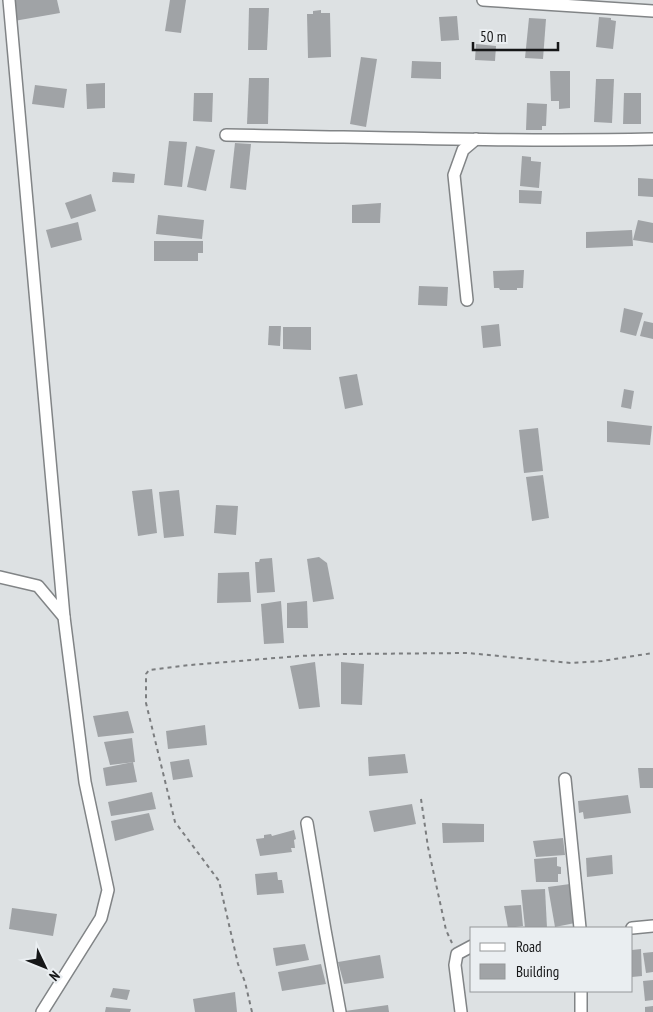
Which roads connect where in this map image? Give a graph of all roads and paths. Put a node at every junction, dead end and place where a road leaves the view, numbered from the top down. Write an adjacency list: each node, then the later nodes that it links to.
1 (8, 0): 9 (street)
2 (483, 0): 3 (street)
3 (653, 11)
4 (226, 135): 5 (street)
5 (476, 139): 6 (street); 7 (street)
6 (653, 139)
7 (467, 300)
8 (0, 577): 9 (street)
9 (64, 617): 20 (street)
10 (653, 654): 21 (path)
11 (565, 780): 15 (street)
12 (421, 799): 18 (path)
13 (307, 823): 22 (street)
14 (653, 926): 16 (street)
15 (580, 927)
16 (633, 928)
17 (470, 947): 18 (street)
18 (457, 954): 23 (street)
19 (580, 992): 24 (street)
20 (42, 1012)
21 (252, 1012)
22 (340, 1012)
23 (461, 1012)
24 (581, 1012)

